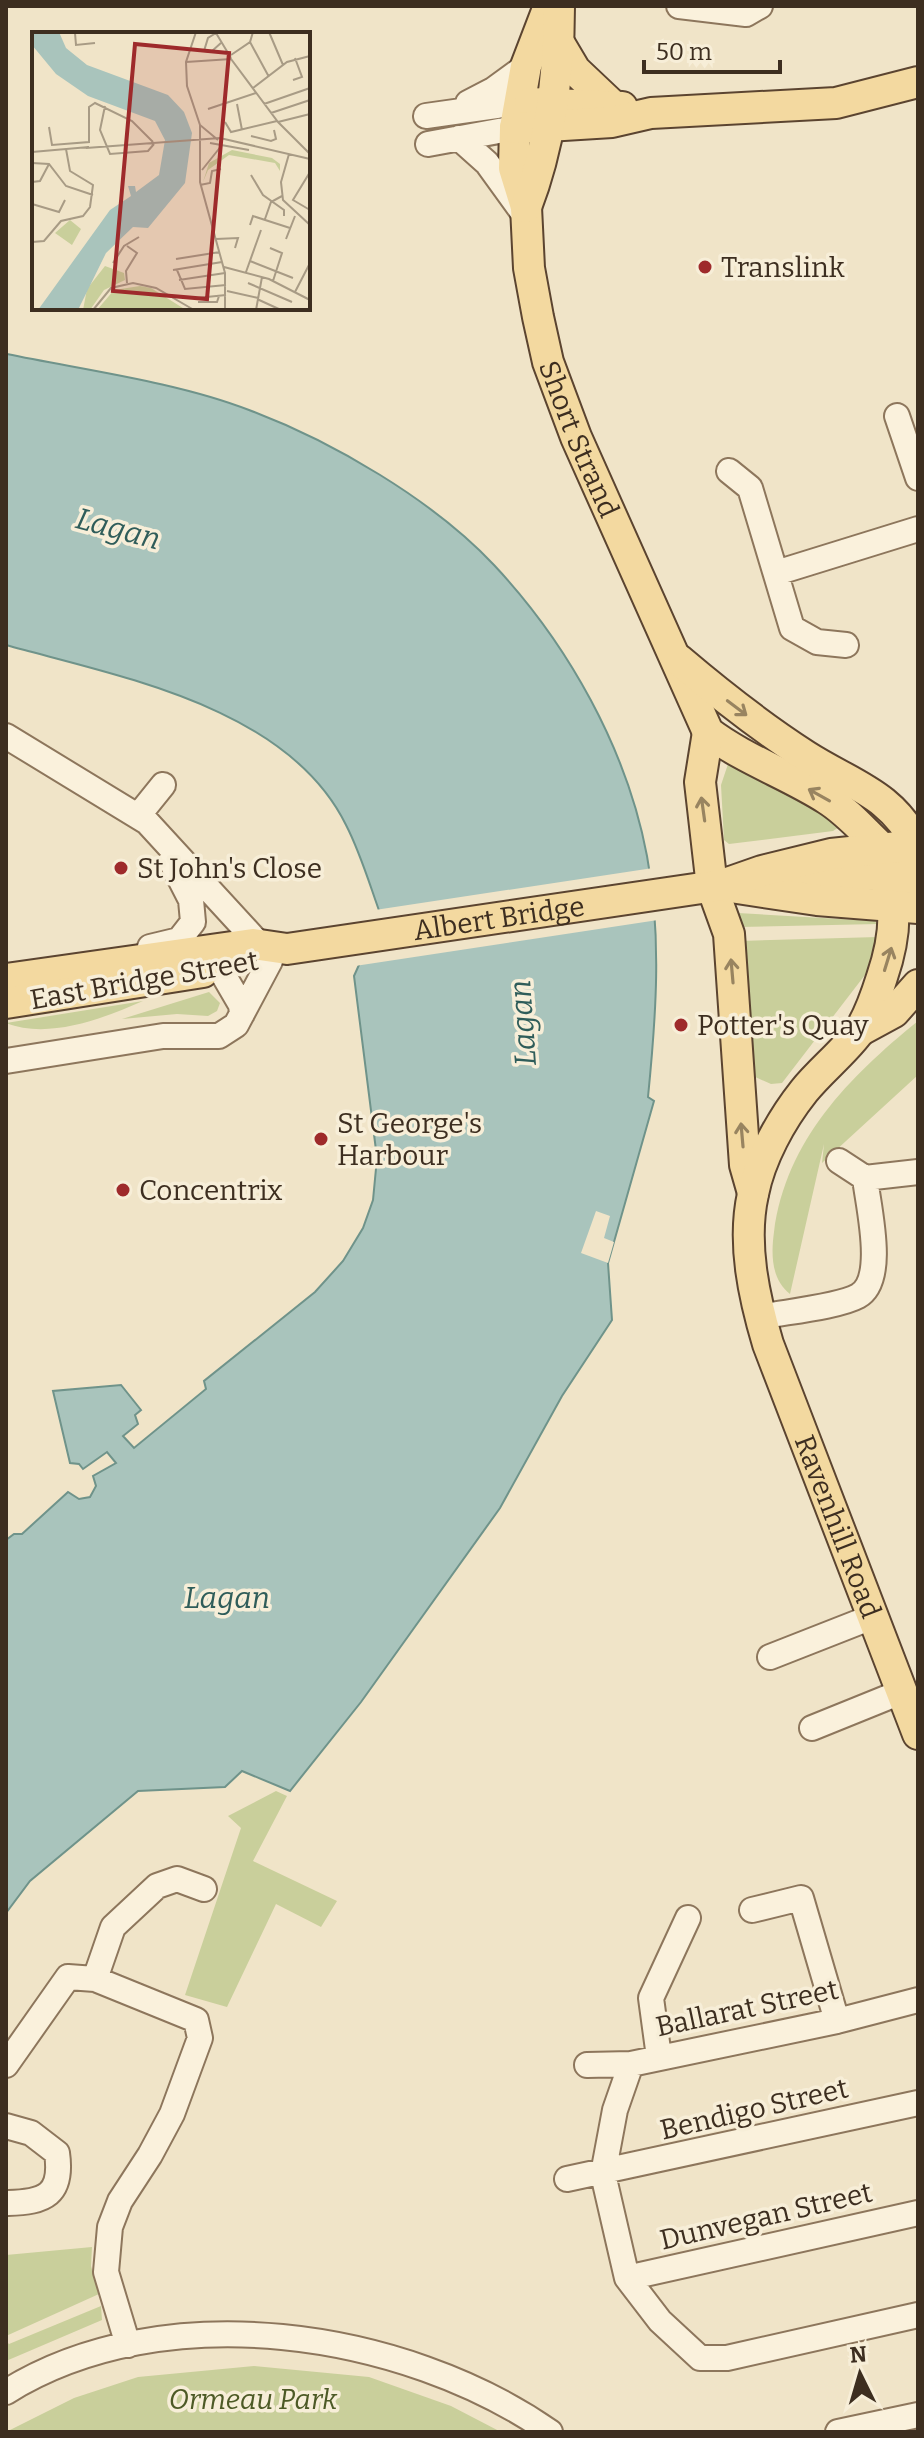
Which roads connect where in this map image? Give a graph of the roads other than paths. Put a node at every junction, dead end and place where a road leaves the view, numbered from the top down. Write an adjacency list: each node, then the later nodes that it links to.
1 (549, 6): 6 (main road, Short Strand)
2 (559, 6): 5 (main road, Short Strand)
3 (679, 6): 4 (street)
4 (760, 6)
5 (559, 43): 8 (main road); 11 (main road, Short Strand)
6 (526, 66): 9 (street); 13 (main road, Short Strand)
7 (918, 82): 10 (main road)
8 (611, 104): 10 (main road); 11 (main road)
9 (451, 111): 12 (street); 13 (street)
10 (651, 113): 11 (main road)
11 (548, 114): 13 (main road); 16 (main road, Short Strand)
12 (426, 116)
13 (517, 116): 14 (street); 16 (main road, Short Strand)
14 (459, 138): 15 (street); 16 (street)
15 (428, 144)
16 (526, 213): 23 (main road, Short Strand)
17 (897, 416): 19 (street)
18 (729, 471): 21 (street)
19 (918, 478)
20 (918, 529): 21 (street)
21 (776, 573): 22 (street)
22 (846, 645)
23 (677, 658): 24 (main road, Short Strand); 27 (main road, Short Strand, one-way to 27)
24 (708, 732): 31 (main road, one-way to 24); 33 (main road, one-way to 24)
25 (6, 736): 29 (street)
26 (163, 785): 29 (street)
27 (872, 792): 28 (main road); 30 (main road, Short Strand)
28 (918, 801)
29 (143, 819): 36 (street); 37 (street)
30 (918, 845): 31 (main road)
31 (877, 847): 32 (main road); 34 (main road, Ravenhill Road)
32 (762, 871): 33 (main road); 34 (main road)
33 (717, 886): 34 (main road); 35 (main road, Albert Bridge); 45 (main road, one-way to 33)
34 (908, 891): 43 (main road, Ravenhill Road, one-way to 34)
35 (340, 941): 36 (main road, East Bridge Street)
36 (269, 952): 37 (main road, East Bridge Street); 38 (main road, East Bridge Street); 42 (street)
37 (124, 962): 39 (main road, East Bridge Street)
38 (220, 969): 41 (main road, East Bridge Street); 42 (street)
39 (6, 979)
40 (917, 988): 43 (main road, Ravenhill Road)
41 (6, 1003)
42 (242, 1014): 44 (street)
43 (859, 1031): 46 (main road, Ravenhill Road)
44 (6, 1061)
45 (736, 1063): 46 (main road); 50 (main road, one-way to 45)
46 (786, 1118): 50 (main road, Ravenhill Road)
47 (839, 1161): 49 (street)
48 (918, 1172): 49 (street)
49 (865, 1178): 51 (street)
50 (753, 1193): 51 (main road, Ravenhill Road)
51 (760, 1317): 52 (main road, Ravenhill Road)
52 (872, 1617): 53 (street); 54 (main road, Ravenhill Road)
53 (770, 1657)
54 (901, 1692): 55 (street); 56 (main road, Ravenhill Road)
55 (812, 1728)
56 (918, 1734)
57 (204, 1889): 60 (street)
58 (752, 1910): 62 (street)
59 (688, 1918): 63 (street)
60 (95, 1979): 65 (street); 75 (street)
61 (918, 2000): 62 (street, Ballarat Street)
62 (837, 2021): 63 (street, Ballarat Street)
63 (659, 2057): 64 (street, Ballarat Street)
64 (631, 2064): 66 (street, Ballarat Street); 69 (street, Bendigo Street)
65 (6, 2065)
66 (587, 2065)
67 (918, 2103): 69 (street, Bendigo Street)
68 (6, 2126): 71 (street)
69 (603, 2174): 70 (street, Bendigo Street); 73 (street)
70 (567, 2179)
71 (8, 2203)
72 (918, 2213): 73 (street, Dunvegan Street)
73 (627, 2278): 74 (street)
74 (918, 2315)
75 (128, 2345): 76 (street); 78 (street)
76 (6, 2392)
77 (918, 2415): 79 (street)
78 (550, 2432)
79 (838, 2432)

